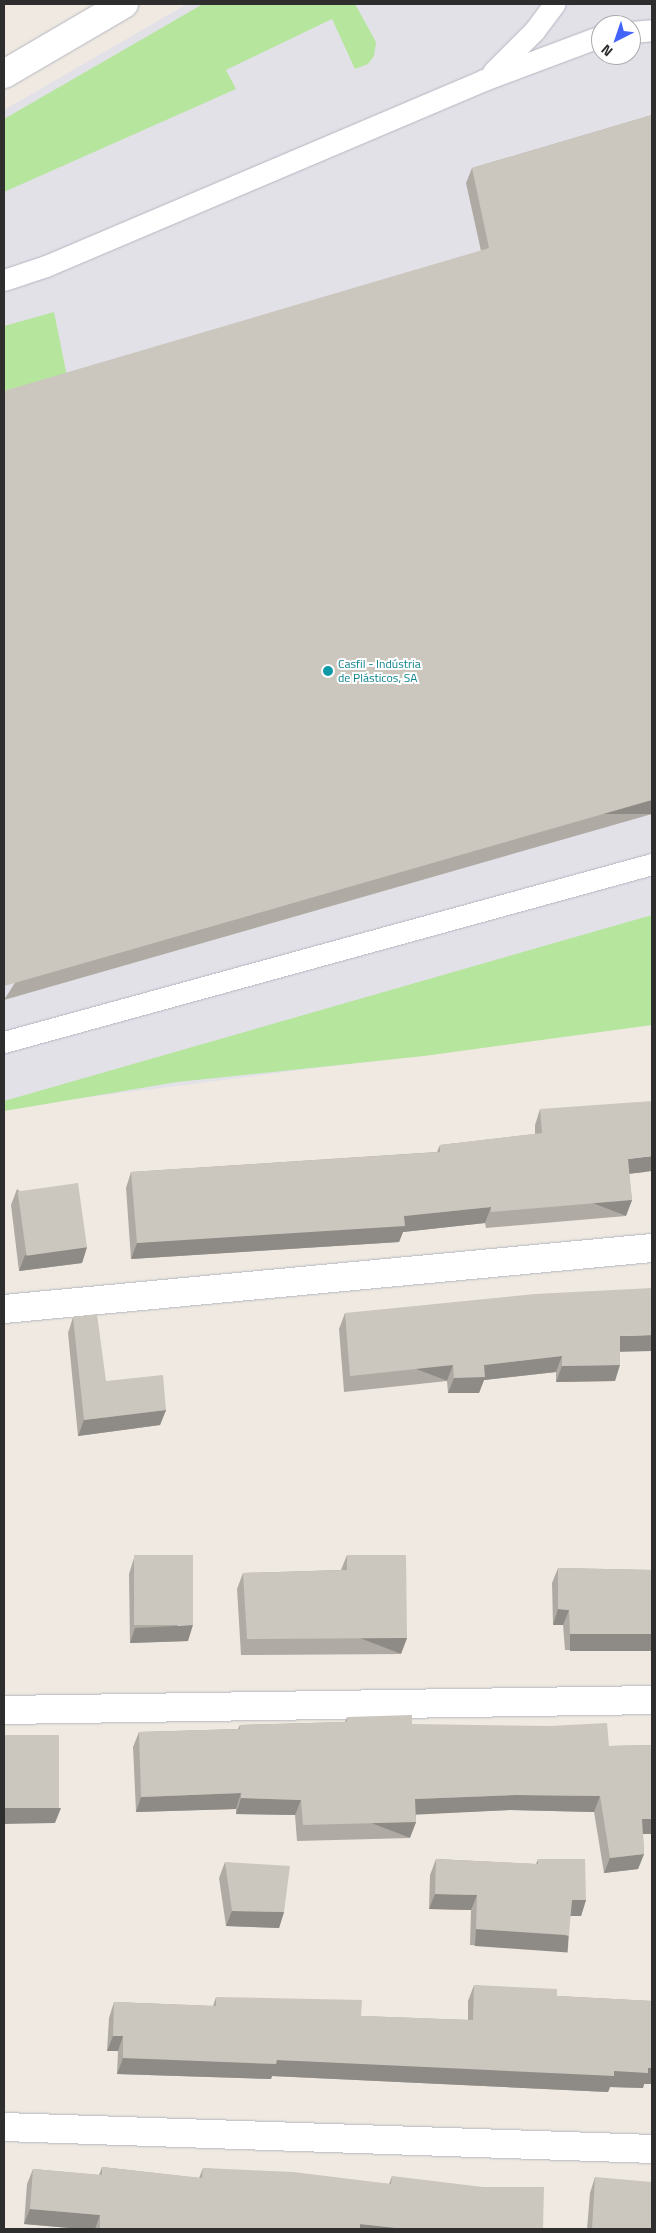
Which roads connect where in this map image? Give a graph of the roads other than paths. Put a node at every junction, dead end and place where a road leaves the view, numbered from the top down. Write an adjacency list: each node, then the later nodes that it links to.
1 (124, 4): 4 (street)
2 (554, 4): 5 (lane)
3 (591, 40): 5 (lane)
4 (4, 74)
5 (484, 80): 6 (lane)
6 (4, 280)
7 (652, 864): 8 (lane)
8 (4, 1042)
9 (652, 1248): 10 (street)
10 (4, 1309)
11 (652, 1700): 12 (street)
12 (4, 1710)
13 (4, 2127): 14 (street)
14 (652, 2149)

